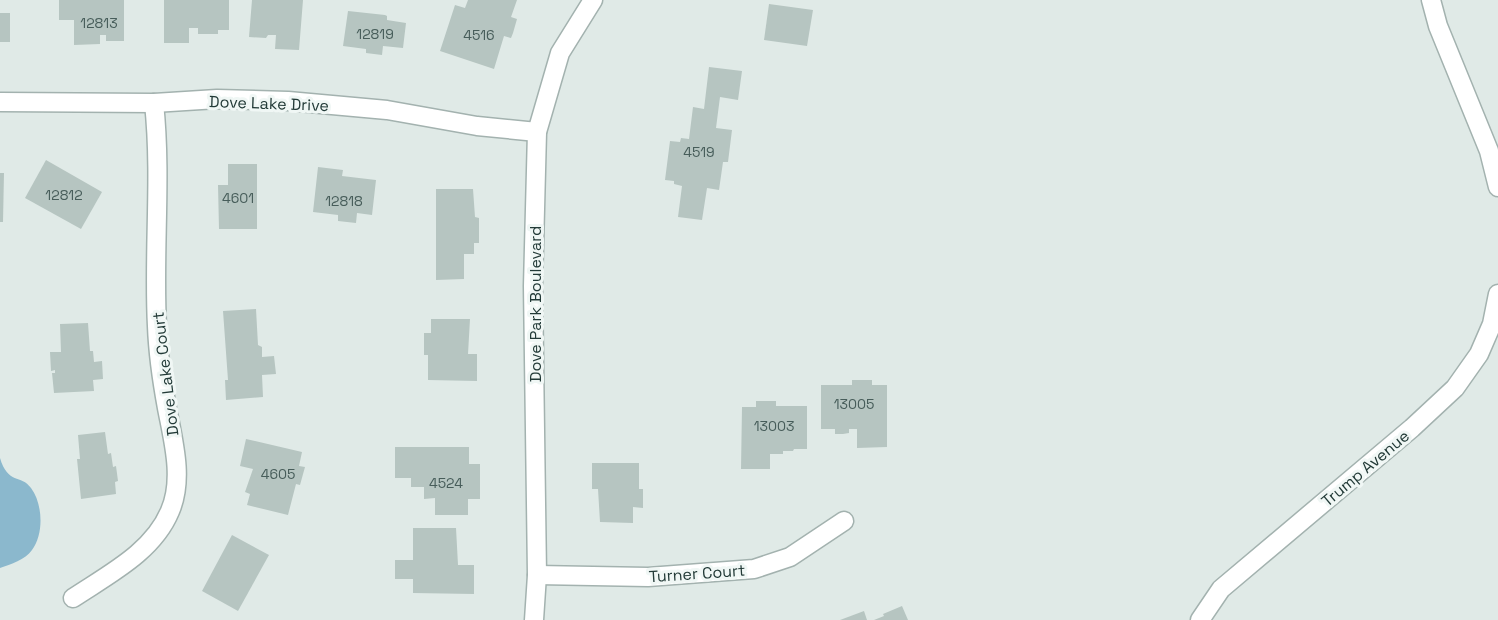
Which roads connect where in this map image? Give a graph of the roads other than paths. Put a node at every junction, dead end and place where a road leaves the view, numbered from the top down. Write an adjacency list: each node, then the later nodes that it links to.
1 (593, 0): 5 (street, Dove Park Boulevard)
2 (1431, 0): 6 (street)
3 (0, 102): 4 (street, Dove Lake Drive)
4 (154, 104): 5 (street, Dove Lake Drive); 11 (street, Dove Lake Court)
5 (537, 132): 10 (street, Dove Park Boulevard)
6 (1493, 149): 7 (street)
7 (1498, 187)
8 (1498, 294): 13 (street, Trump Avenue)
9 (844, 521): 10 (street, Turner Court)
10 (537, 575): 12 (street, Dove Park Boulevard)
11 (74, 597)
12 (534, 620)
13 (1200, 620)

